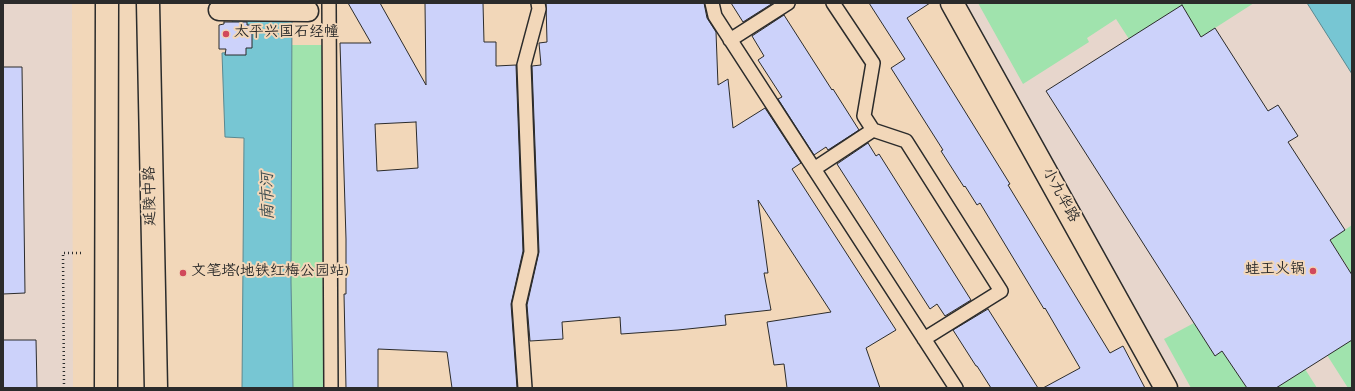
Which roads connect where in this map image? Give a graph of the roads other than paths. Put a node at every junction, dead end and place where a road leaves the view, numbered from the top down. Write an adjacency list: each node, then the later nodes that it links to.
1 (107, 3): 15 (main road)
2 (148, 3): 16 (main road, 延陵中路)
3 (329, 3): 17 (lane)
4 (538, 3): 18 (lane)
5 (712, 3): 11 (lane)
6 (788, 3): 11 (lane)
7 (833, 3): 12 (lane)
8 (952, 3): 20 (main road, 小九华路)
9 (219, 10): 10 (street)
10 (308, 11)
11 (730, 40): 13 (lane)
12 (874, 130): 13 (lane); 14 (lane)
13 (814, 169): 14 (lane)
14 (924, 339): 19 (lane)
15 (106, 388)
16 (156, 388)
17 (331, 388)
18 (525, 388)
19 (956, 388)
20 (1166, 388)

